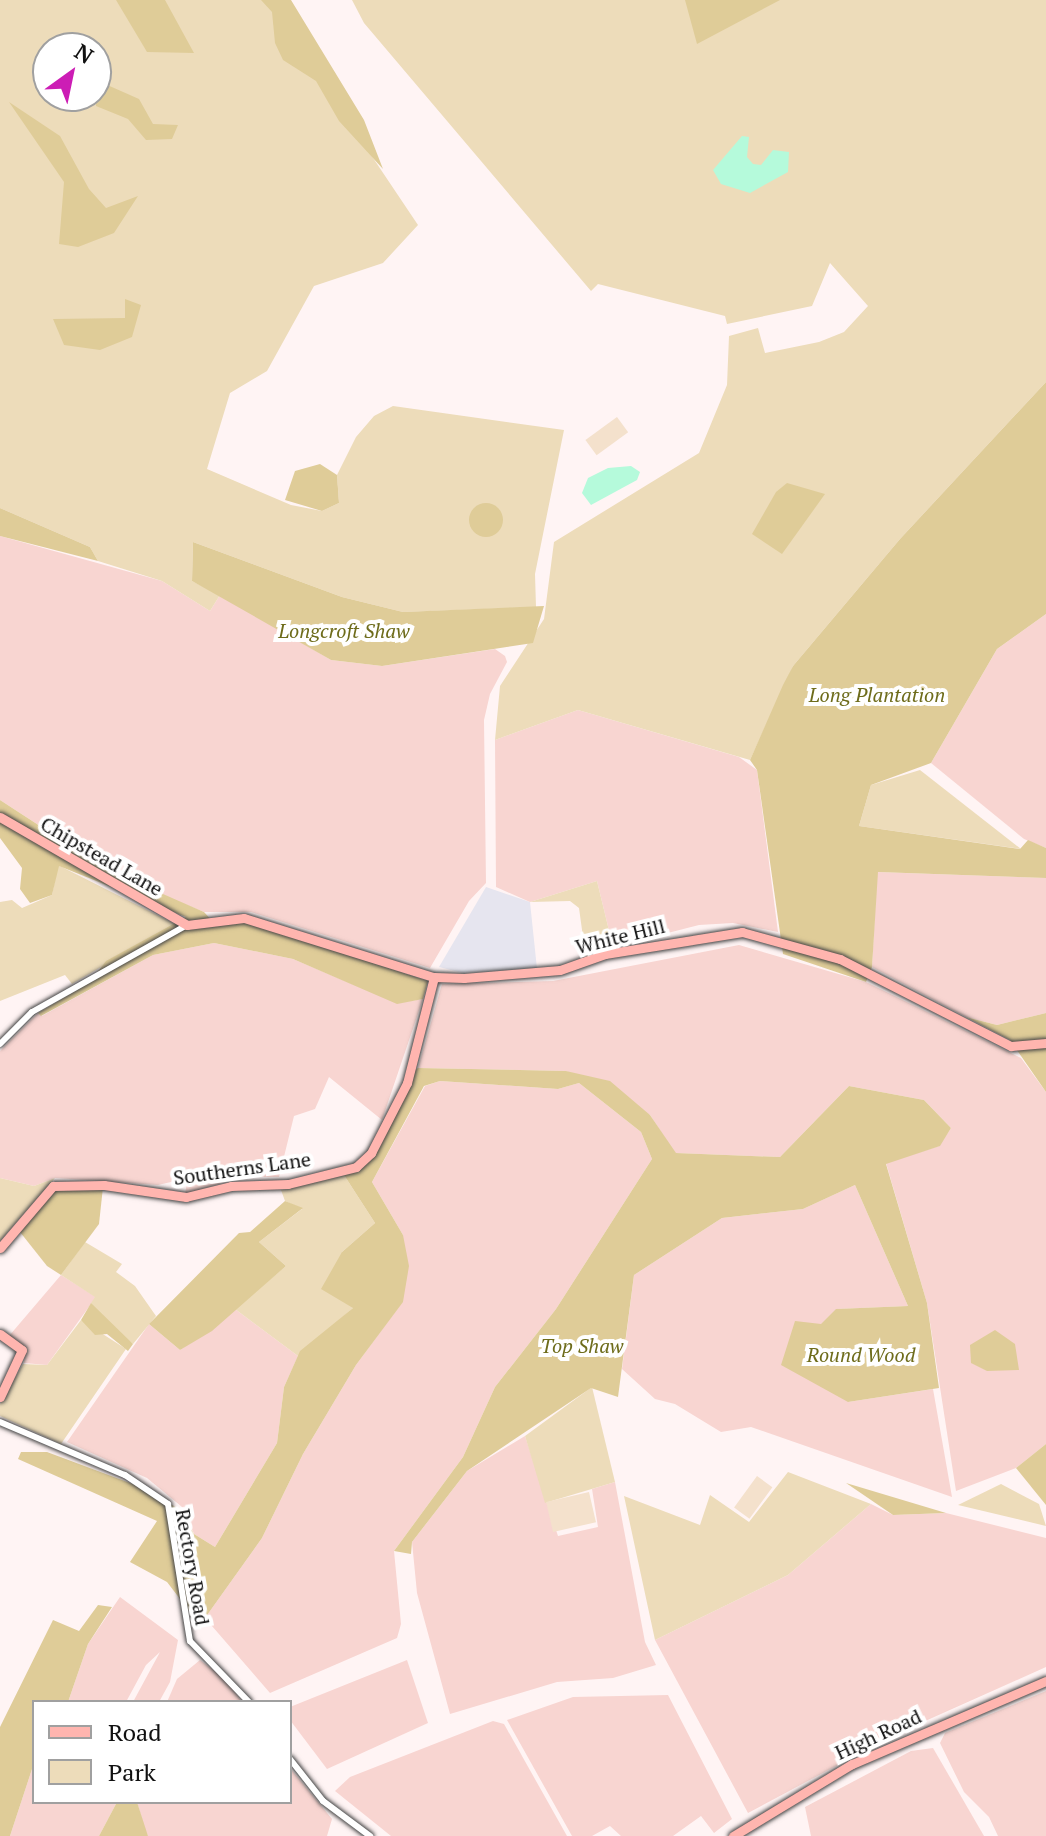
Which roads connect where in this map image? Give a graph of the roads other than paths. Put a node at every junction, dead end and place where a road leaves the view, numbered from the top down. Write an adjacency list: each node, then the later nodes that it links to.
1 (0, 817): 2 (street, Chipstead Lane)
2 (187, 925): 3 (street, White Hill); 5 (street)
3 (434, 977): 4 (street, White Hill); 6 (street, Southerns Lane)
4 (1046, 1043)
5 (0, 1044)
6 (0, 1248)
7 (0, 1334): 8 (street)
8 (0, 1397)
9 (0, 1422): 11 (street, Rectory Road)
10 (1046, 1681): 14 (street, High Road)
11 (248, 1700)
12 (292, 1762): 13 (street)
13 (370, 1836)
14 (733, 1836)

